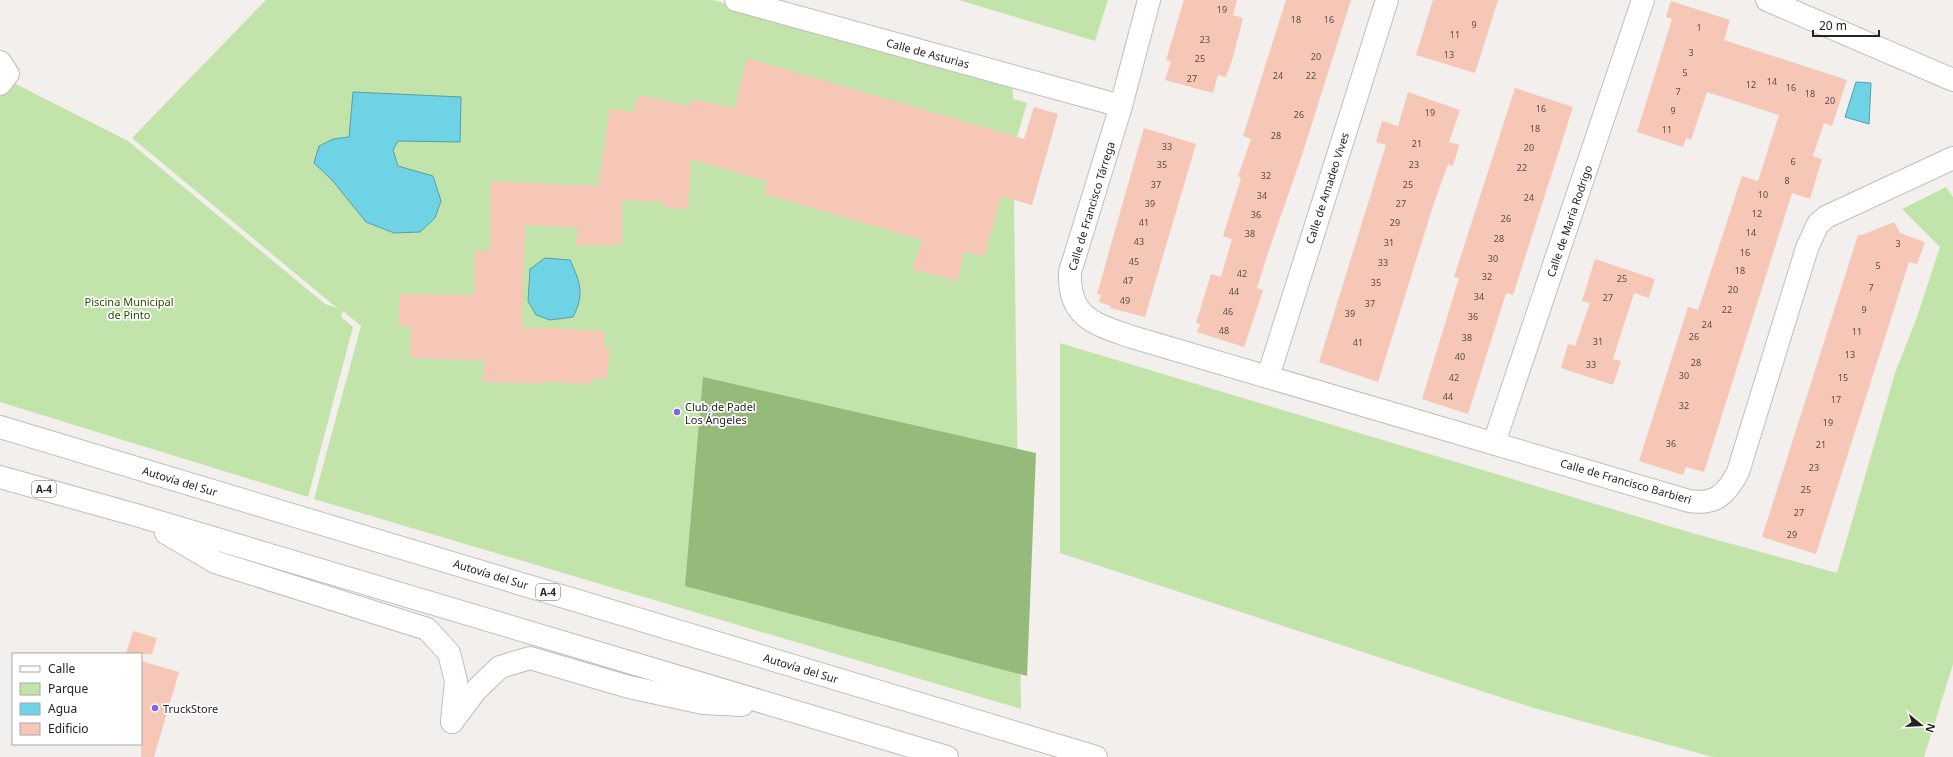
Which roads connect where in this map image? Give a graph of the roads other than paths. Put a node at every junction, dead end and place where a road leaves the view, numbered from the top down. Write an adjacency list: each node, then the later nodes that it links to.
1 (736, 0): 9 (main road, Calle de Asturias)
2 (1149, 0): 9 (main road, Calle de Francisco Tárrega)
3 (1387, 0): 11 (main road, Calle de Amadeo Vives)
4 (1643, 0): 13 (main road, Calle de María Rodrigo)
5 (1767, 0): 7 (main road)
6 (0, 62): 8 (main road)
7 (1953, 80)
8 (0, 84)
9 (1121, 106): 11 (main road, Calle de Francisco Tárrega)
10 (1953, 158): 13 (main road, Calle de Francisco Barbieri)
11 (1268, 377): 13 (main road, Calle de Francisco Barbieri)
12 (0, 427): 18 (main road, Autovía del Sur / A-4)
13 (1494, 443)
14 (0, 477): 15 (main road, A-4)
15 (136, 516): 16 (main road, A-4); 16 (main road)
16 (775, 706): 17 (main road, A-4)
17 (947, 757)
18 (1096, 757)

